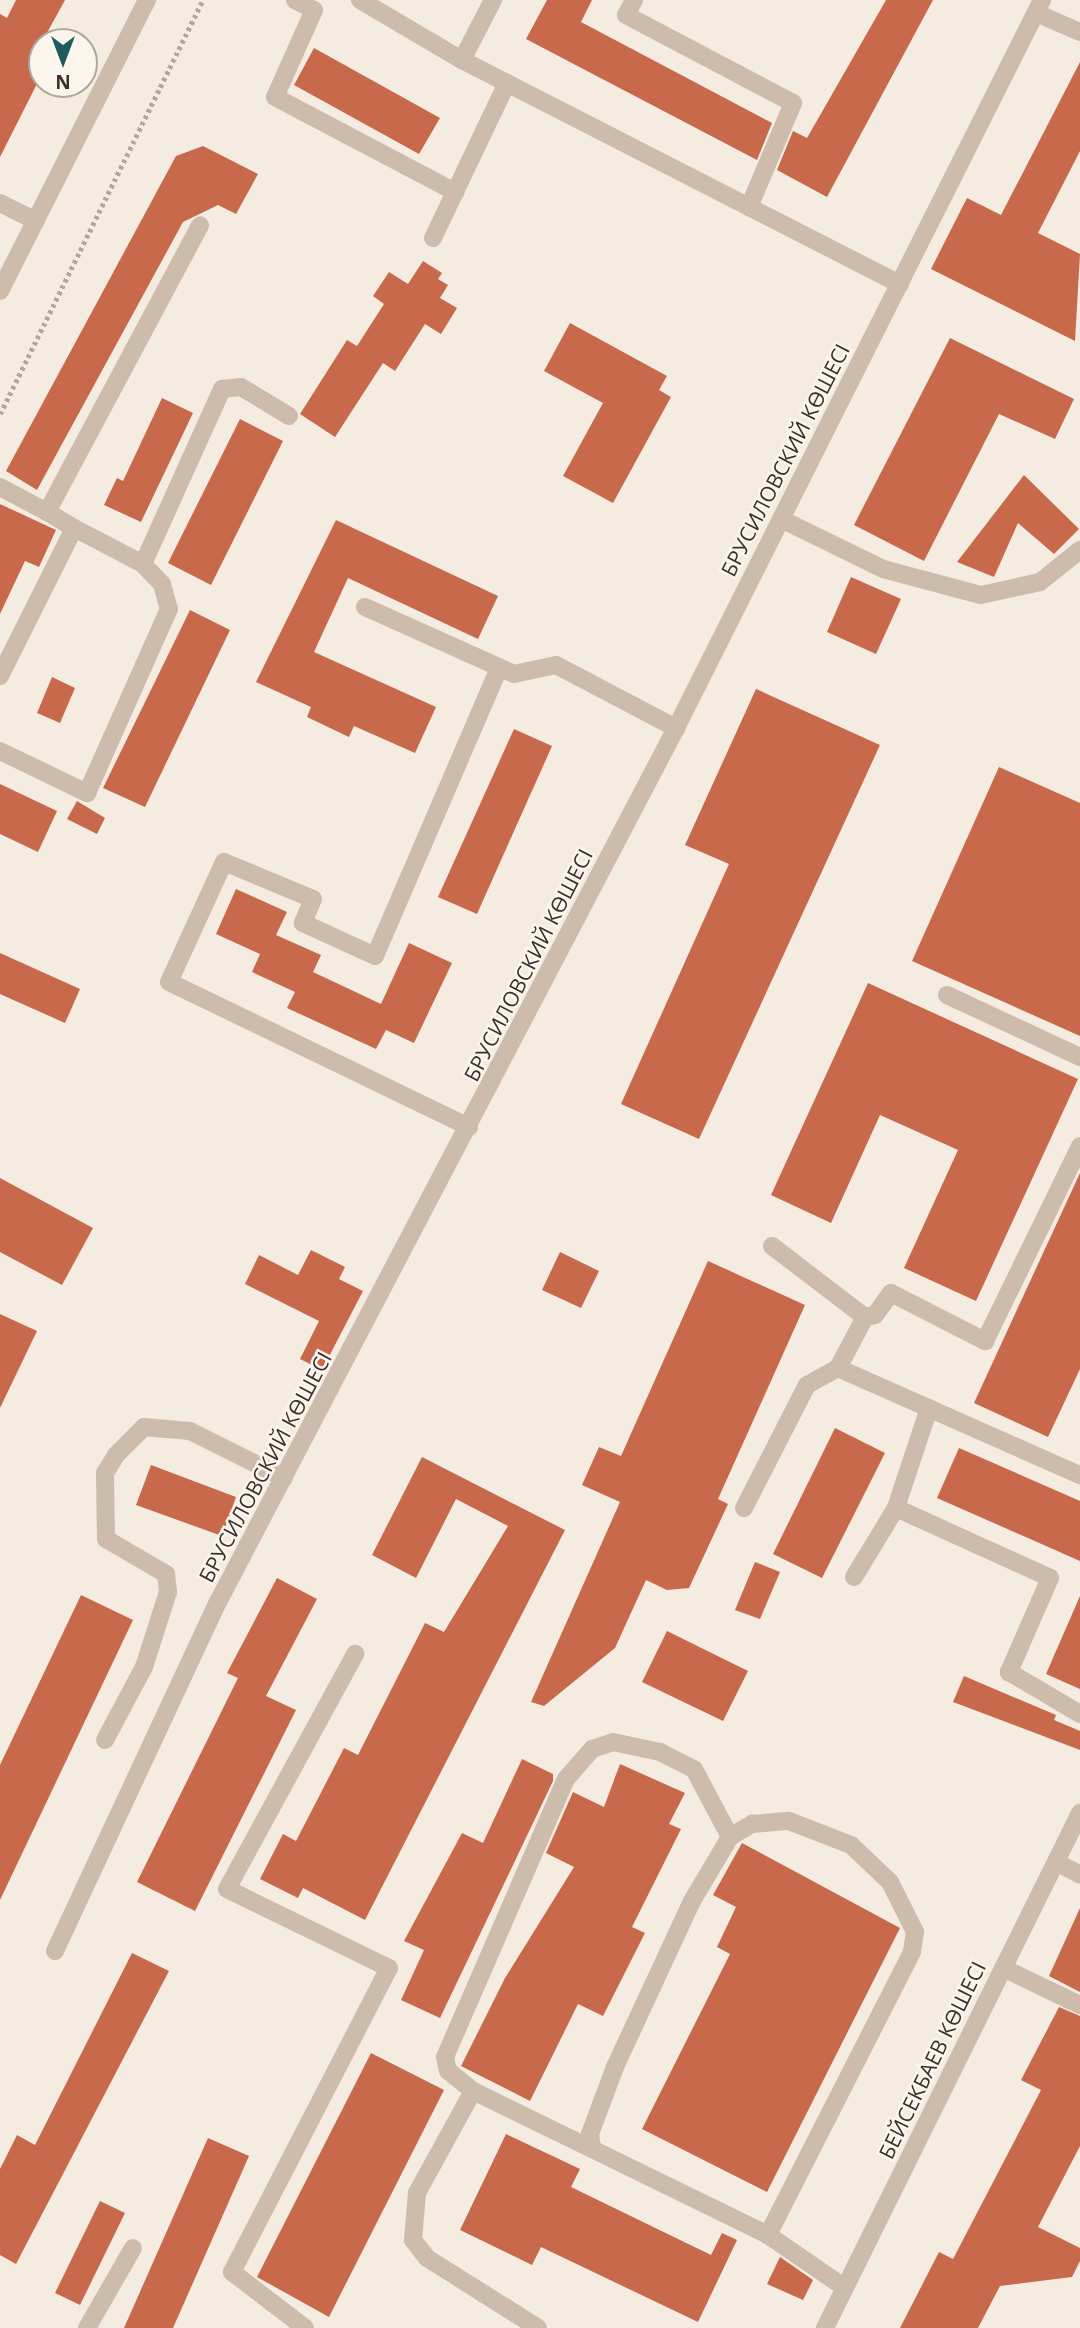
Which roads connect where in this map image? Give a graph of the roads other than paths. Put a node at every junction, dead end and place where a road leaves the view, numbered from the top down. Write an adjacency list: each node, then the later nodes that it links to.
1 (147, 0): 13 (street)
2 (295, 0): 10 (street)
3 (359, 0): 8 (street)
4 (493, 0): 8 (street)
5 (634, 0): 12 (street)
6 (1039, 6): 7 (street); 16 (street, БРУСИЛОВСКИЙ КӨШЕСІ)
7 (1080, 32)
8 (462, 60): 9 (street)
9 (508, 83): 10 (street); 12 (street)
10 (455, 192): 15 (street)
11 (0, 203): 13 (street)
12 (749, 207): 16 (street)
13 (36, 221): 17 (street)
14 (200, 225): 20 (street)
15 (433, 238)
16 (900, 284): 21 (street, БРУСИЛОВСКИЙ КӨШЕСІ)
17 (0, 291)
18 (289, 416): 24 (street)
19 (0, 487): 20 (street)
20 (47, 512): 22 (street)
21 (781, 519): 23 (street); 28 (street, БРУСИЛОВСКИЙ КӨШЕСІ)
22 (74, 528): 24 (street); 27 (street)
23 (1080, 550)
24 (143, 564): 29 (street)
25 (365, 607): 26 (street)
26 (499, 667): 28 (street); 32 (street)
27 (0, 676)
28 (676, 728): 32 (street, БРУСИЛОВСКИЙ КӨШЕСІ)
29 (0, 751)
30 (947, 995): 31 (street)
31 (1080, 1056)
32 (469, 1128): 39 (street, БРУСИЛОВСКИЙ КӨШЕСІ)
33 (1080, 1146): 35 (street)
34 (772, 1246): 35 (street)
35 (865, 1317): 36 (street)
36 (838, 1368): 37 (street); 40 (street)
37 (929, 1408): 38 (street); 41 (street)
38 (1080, 1475)
39 (284, 1478): 45 (street); 50 (street, БРУСИЛОВСКИЙ КӨШЕСІ)
40 (744, 1508)
41 (896, 1508): 42 (street); 44 (street)
42 (854, 1577)
43 (355, 1654): 59 (street)
44 (1080, 1714)
45 (105, 1740)
46 (1080, 1813): 48 (street, БЕЙСЕКБАЕВ КӨШЕСІ)
47 (730, 1838): 53 (street); 54 (street); 55 (street)
48 (1056, 1862): 49 (street); 51 (street, БЕЙСЕКБАЕВ КӨШЕСІ)
49 (1080, 1875)
50 (55, 1951)
51 (1003, 1968): 52 (street); 57 (street, БЕЙСЕКБАЕВ КӨШЕСІ)
52 (1080, 2005)
53 (473, 2091): 54 (street); 60 (street)
54 (592, 2148): 55 (street)
55 (768, 2235): 57 (street)
56 (133, 2248): 58 (street)
57 (845, 2288): 61 (street, БЕЙСЕКБАЕВ КӨШЕСІ)
58 (87, 2328)
59 (305, 2328)
60 (538, 2328)
61 (825, 2328)

